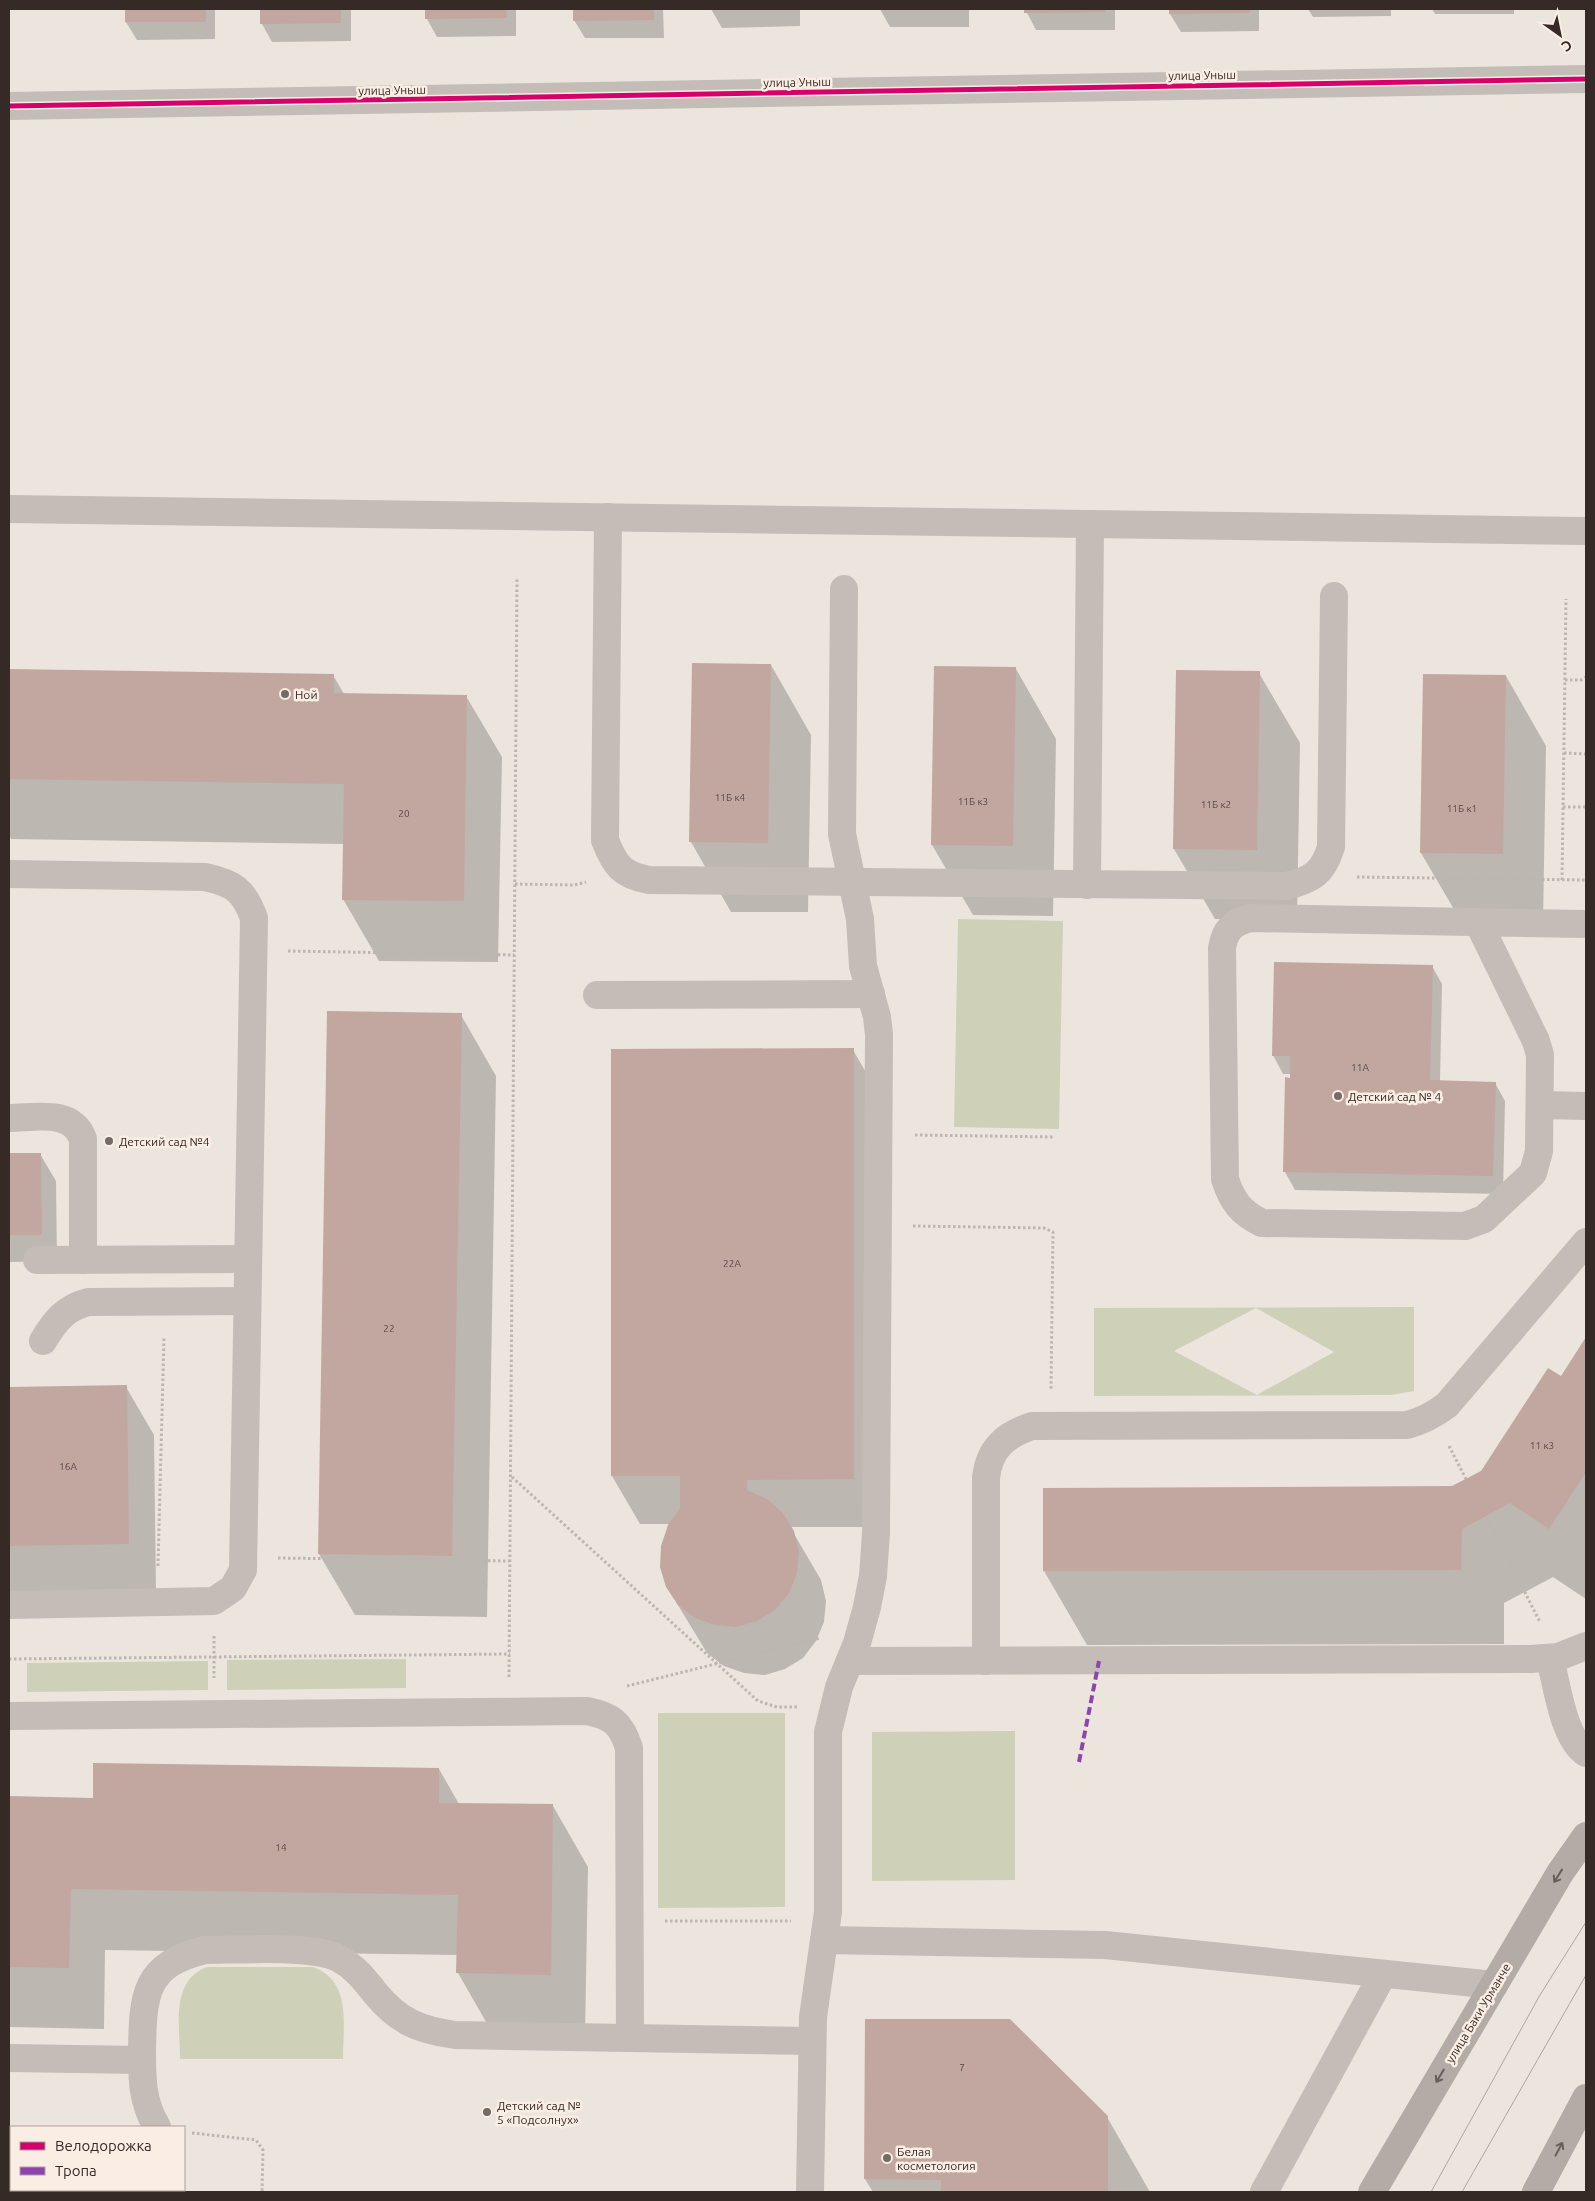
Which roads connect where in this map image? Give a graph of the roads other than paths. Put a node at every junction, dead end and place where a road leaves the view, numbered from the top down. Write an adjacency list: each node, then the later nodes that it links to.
1 (1586, 79): 2 (street, улица Уныш)
2 (9, 106)
3 (9, 509): 4 (street)
4 (608, 518): 5 (street); 10 (street)
5 (1090, 524): 6 (street); 11 (street)
6 (1586, 531)
7 (844, 589): 10 (street)
8 (1334, 596): 11 (street)
9 (9, 874): 20 (street)
10 (852, 883): 11 (street); 14 (street)
11 (1086, 885)
12 (1478, 922): 13 (street); 16 (street); 16 (street)
13 (1586, 924)
14 (871, 994): 15 (street); 28 (street)
15 (597, 995)
16 (1540, 1105): 17 (street)
17 (1586, 1106)
18 (9, 1118): 22 (street)
19 (1586, 1242): 29 (street)
20 (248, 1259): 22 (street); 23 (street)
21 (37, 1260): 22 (street)
22 (83, 1260)
23 (247, 1300): 24 (street); 25 (street)
24 (43, 1340)
25 (9, 1605)
26 (1586, 1646): 27 (street)
27 (1554, 1658): 29 (street); 31 (street)
28 (850, 1661): 29 (street); 33 (street)
29 (986, 1661)
30 (9, 1716): 36 (street)
31 (1586, 1753)
32 (1586, 1836): 35 (main road, улица Баки Урманче, one-way to 35)
33 (825, 1931): 34 (street); 37 (street)
34 (1383, 1974): 35 (street); 43 (street)
35 (1494, 1985): 44 (main road, улица Баки Урманче, one-way to 44)
36 (630, 2038): 37 (street); 39 (street)
37 (812, 2041): 42 (street)
38 (9, 2058): 39 (street)
39 (142, 2060): 41 (street)
40 (1586, 2098): 45 (main road, one-way to 40)
41 (158, 2126)
42 (810, 2192)
43 (1264, 2192)
44 (1372, 2192)
45 (1536, 2192)

